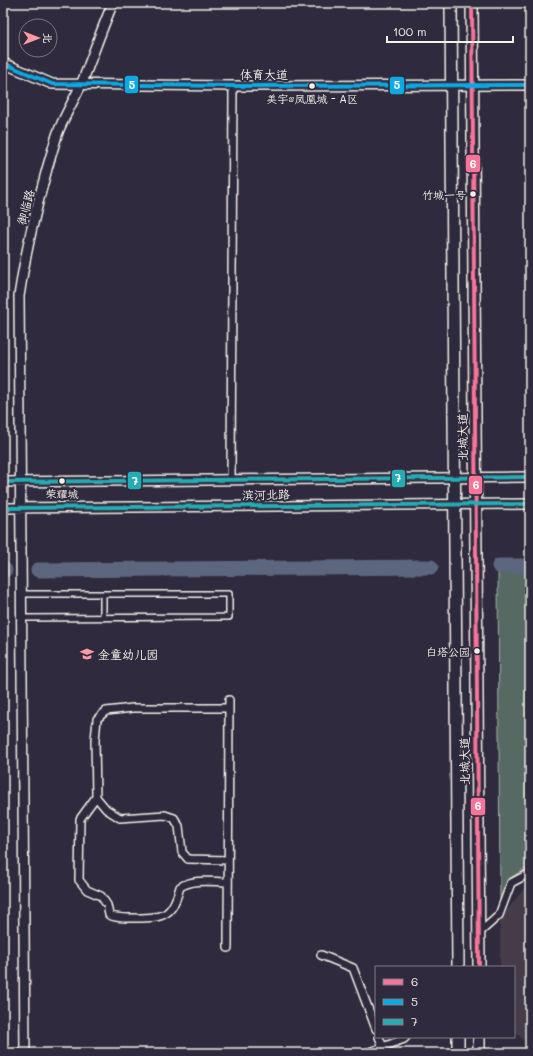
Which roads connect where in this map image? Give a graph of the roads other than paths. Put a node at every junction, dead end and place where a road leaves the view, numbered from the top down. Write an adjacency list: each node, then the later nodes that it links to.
1 (113, 3): 5 (street, 御临路)
2 (451, 3): 6 (highway, 北城大道)
3 (472, 3): 9 (highway, 北城大道)
4 (3, 63): 5 (street, 体育大道)
5 (81, 84): 8 (street, 体育大道); 14 (street, 御临路)
6 (452, 85): 8 (street, 体育大道); 9 (street, 体育大道); 10 (highway, 北城大道)
7 (530, 85): 9 (street, 体育大道)
8 (233, 86): 13 (street)
9 (473, 86): 11 (highway, 北城大道)
10 (454, 477): 11 (street, 滨河北路); 13 (street, 滨河北路); 16 (highway, 北城大道)
11 (475, 478): 12 (street, 滨河北路); 17 (highway, 北城大道)
12 (530, 478)
13 (231, 480): 14 (street, 滨河北路)
14 (20, 481): 15 (street, 滨河北路); 20 (street, 御临路)
15 (3, 482)
16 (455, 504): 17 (street, 滨河北路); 20 (street, 滨河北路); 32 (highway, 北城大道)
17 (475, 504): 18 (street, 滨河北路); 29 (highway, 北城大道)
18 (530, 504)
19 (3, 508): 20 (street, 滨河北路)
20 (20, 508): 21 (street, 御临路)
21 (21, 593): 22 (street); 23 (street, 御临路)
22 (103, 594): 24 (street); 24 (street)
23 (21, 618): 24 (street); 40 (street, 御临路)
24 (103, 618)
25 (96, 797): 26 (street); 26 (street); 28 (street)
26 (228, 860): 28 (street)
27 (530, 873): 29 (street)
28 (228, 882): 30 (street)
29 (478, 934): 33 (highway, 北城大道)
30 (228, 948)
31 (322, 955): 34 (street)
32 (458, 966)
33 (478, 966)
34 (375, 1026)
35 (379, 1038): 39 (street)
36 (405, 1038): 39 (street)
37 (458, 1038): 42 (highway)
38 (479, 1038): 43 (highway)
39 (383, 1047): 41 (street)
40 (25, 1053)
41 (367, 1053)
42 (458, 1053)
43 (479, 1053)

